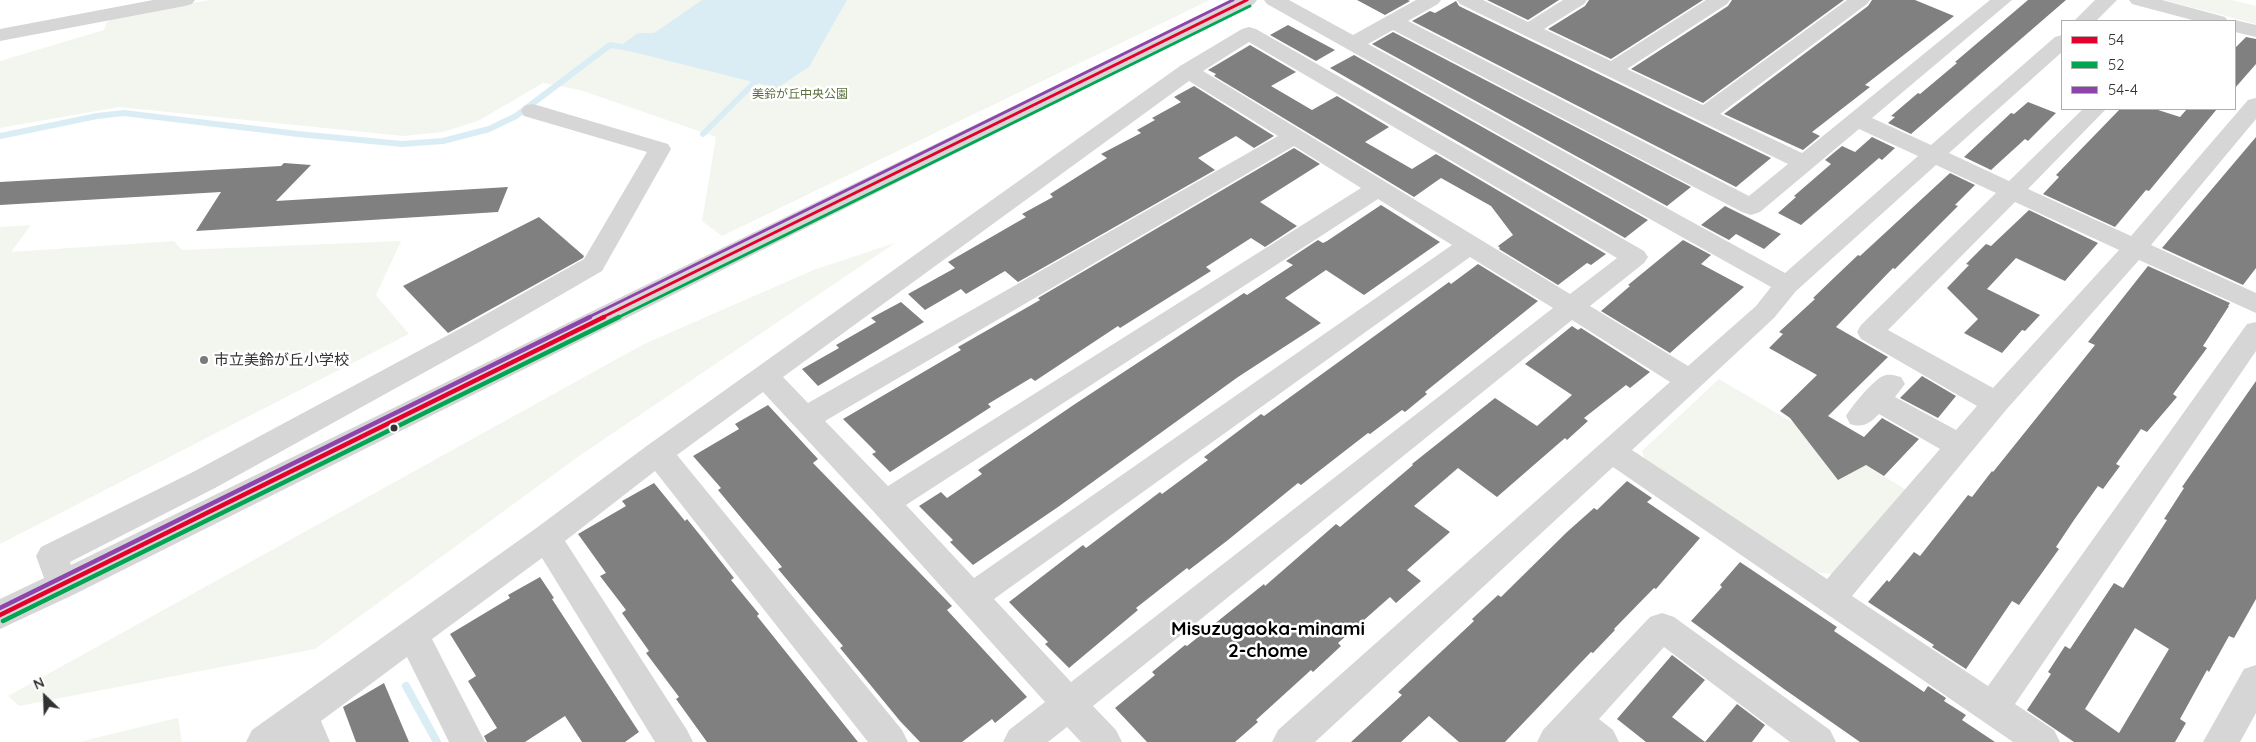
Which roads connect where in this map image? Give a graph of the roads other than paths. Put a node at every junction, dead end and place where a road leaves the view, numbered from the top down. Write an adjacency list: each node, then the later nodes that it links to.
1 (185, 0): 19 (street)
2 (1247, 0): 50 (street)
3 (1274, 0): 21 (street)
4 (1431, 0): 15 (street)
5 (1467, 0): 17 (street)
6 (1577, 0): 17 (street)
7 (1720, 0): 22 (street)
8 (1860, 0): 27 (street)
9 (2002, 0): 28 (street)
10 (2107, 0): 13 (street)
11 (2139, 0): 12 (street)
12 (2186, 17): 14 (street)
13 (2085, 20)
14 (2210, 20)
15 (1392, 22): 21 (street); 31 (street)
16 (2236, 26): 18 (street)
17 (1528, 30): 22 (street)
18 (2256, 31)
19 (0, 35)
20 (2061, 42): 30 (street)
21 (1354, 43): 36 (street)
22 (1612, 70): 27 (street)
23 (1188, 71): 29 (street); 38 (street); 40 (street)
24 (2256, 106): 35 (street)
25 (2094, 110): 33 (street)
26 (532, 111): 50 (street)
27 (1704, 115): 31 (street)
28 (1858, 120): 30 (street); 31 (street)
29 (1293, 137): 32 (street); 44 (street)
30 (1935, 155): 33 (street); 36 (street)
31 (1804, 163)
32 (1376, 189): 34 (street); 48 (street)
33 (2012, 191): 35 (street); 43 (street)
34 (1468, 246): 38 (street); 51 (street)
35 (2135, 248): 37 (street); 43 (street)
36 (1787, 285): 41 (street)
37 (2256, 304)
38 (1570, 308): 41 (street); 56 (street)
39 (2256, 331): 57 (street)
40 (765, 376): 44 (street); 47 (street)
41 (1689, 380): 46 (street)
42 (1876, 400): 45 (street)
43 (1996, 404): 45 (street)
44 (806, 418): 48 (street)
45 (1960, 446): 52 (street)
46 (1612, 451): 52 (street); 66 (street)
47 (658, 453): 49 (street); 63 (street)
48 (885, 503): 51 (street)
49 (546, 538): 54 (street); 62 (street)
50 (62, 585): 53 (street)
51 (971, 598): 56 (street)
52 (1830, 599): 57 (street)
53 (0, 615)
54 (412, 635): 58 (street); 61 (street)
55 (2256, 680): 70 (street)
56 (1069, 705): 64 (street); 65 (street)
57 (1992, 708): 69 (street)
58 (307, 729): 60 (street)
59 (1565, 732): 67 (street); 68 (street)
60 (264, 742)
61 (467, 742)
62 (675, 742)
63 (890, 742)
64 (1020, 742)
65 (1104, 742)
66 (1290, 742)
67 (1601, 742)
68 (1818, 742)
69 (2042, 742)
70 (2221, 742)

